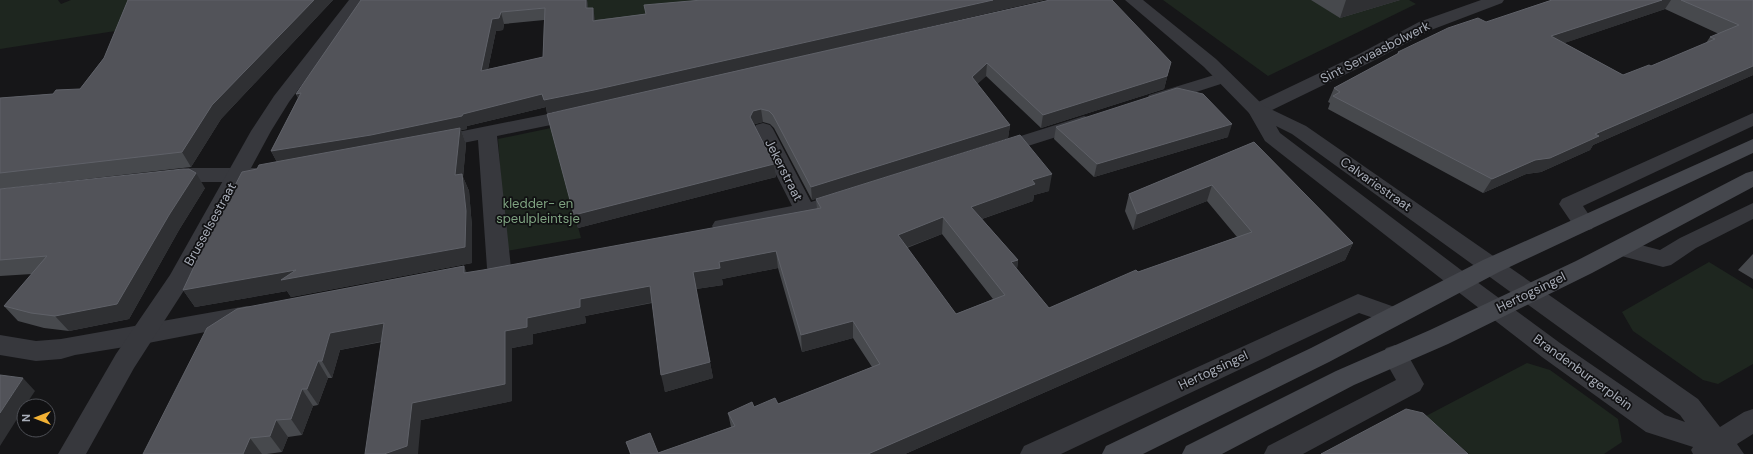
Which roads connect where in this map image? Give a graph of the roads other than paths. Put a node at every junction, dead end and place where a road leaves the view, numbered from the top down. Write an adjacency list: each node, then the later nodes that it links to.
1 (357, 0): 16 (street, Brusselsestraat)
2 (1133, 0): 4 (street, Calvariestraat)
3 (1496, 0): 7 (street, Sint Servaasbolwerk)
4 (1224, 77): 5 (street); 7 (street, Calvariestraat)
5 (1134, 106)
6 (597, 110): 11 (street)
7 (1257, 110): 26 (street, Calvariestraat); 29 (street, Calvariestraat)
8 (1104, 116): 14 (street)
9 (1753, 119): 22 (street)
10 (763, 129): 21 (street, Jekerstraat)
11 (487, 132): 13 (street); 27 (street)
12 (1753, 145): 22 (main road)
13 (414, 147)
14 (976, 157)
15 (275, 173): 16 (street)
16 (236, 176): 18 (street); 34 (street, Brusselsestraat)
17 (1753, 178): 24 (main road, Hertogsingel)
18 (146, 180)
19 (863, 193): 21 (street)
20 (1753, 210): 24 (street)
21 (805, 211): 23 (street)
22 (1584, 224): 26 (main road)
23 (705, 230)
24 (1622, 248): 30 (main road, Hertogsingel)
25 (522, 264): 27 (street)
26 (1491, 266): 29 (main road); 30 (street)
27 (499, 268): 28 (street)
28 (476, 272)
29 (1461, 282): 31 (street, Brandenburgerplein); 33 (main road)
30 (1529, 293): 31 (main road, Hertogsingel); 38 (street)
31 (1496, 309): 36 (main road, Hertogsingel); 38 (street, Brandenburgerplein)
32 (268, 311): 34 (street)
33 (1394, 316): 40 (street, Hertogsingel); 41 (main road)
34 (143, 335): 35 (street); 39 (street, Brusselsestraat)
35 (0, 345)
36 (1396, 356): 42 (main road, Hertogsingel); 43 (street)
37 (1753, 420): 38 (street)
38 (1715, 450)
39 (72, 454)
40 (1034, 454)
41 (1116, 454)
42 (1196, 454)
43 (1278, 454)

